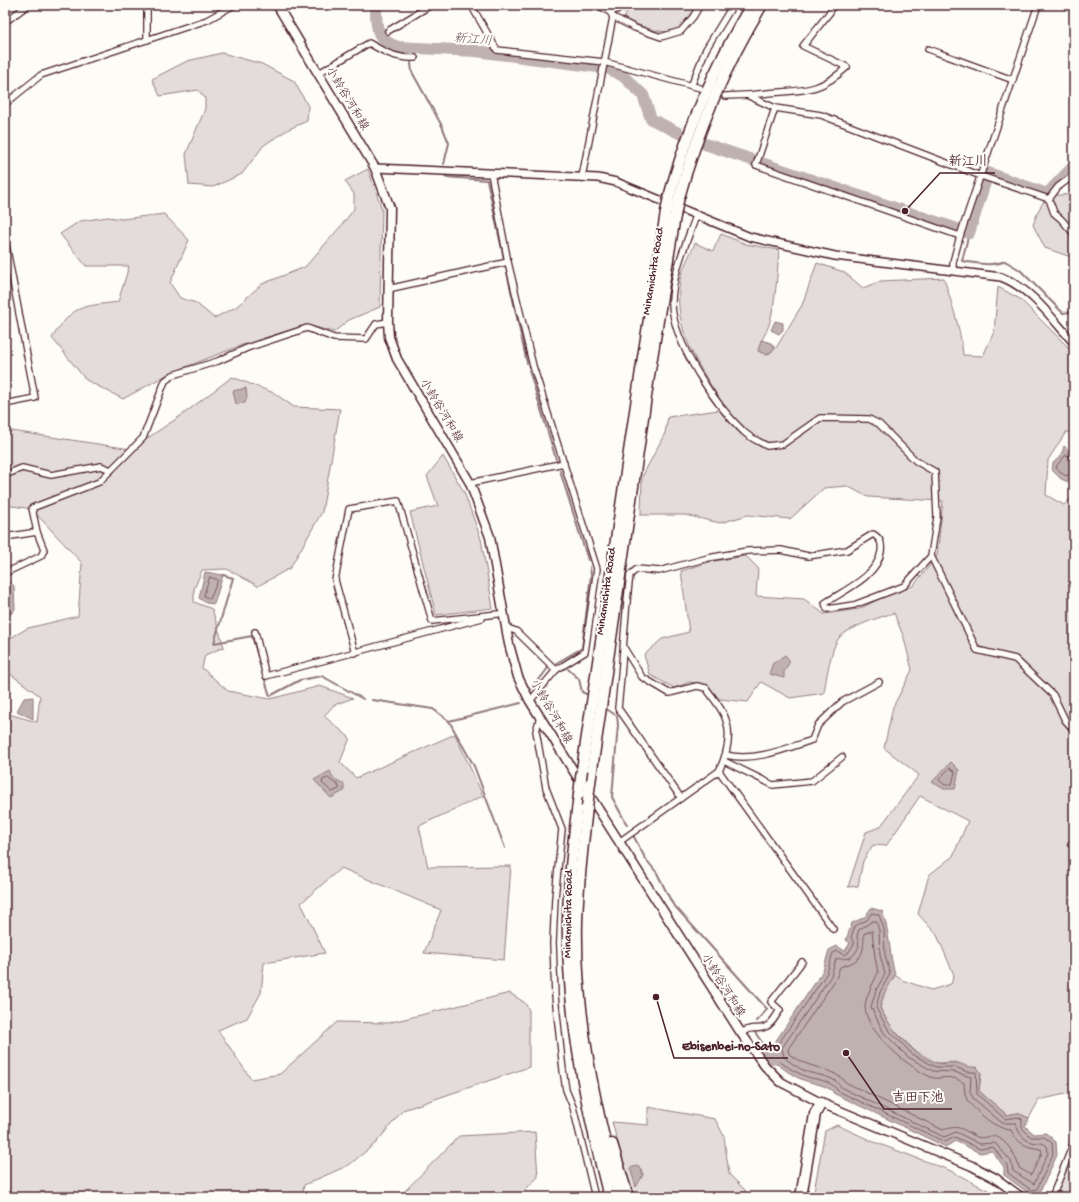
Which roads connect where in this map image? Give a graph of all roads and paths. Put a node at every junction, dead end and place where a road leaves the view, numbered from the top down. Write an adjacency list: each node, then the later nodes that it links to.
1 (28, 5): 16 (street)
2 (147, 5): 18 (street)
3 (234, 5): 18 (street)
4 (277, 5): 22 (main road, 小鈴谷河和線)
5 (431, 5): 17 (street)
6 (471, 5): 21 (street)
7 (598, 5): 15 (street)
8 (627, 5): 15 (street)
9 (700, 5): 15 (street)
10 (733, 5): 24 (street)
11 (752, 5): 35 (highway, Minamichita Road)
12 (762, 5): 35 (highway, Minamichita Road)
13 (833, 5): 27 (street)
14 (1038, 5): 23 (street)
15 (612, 14): 21 (street)
16 (5, 22)
17 (388, 31)
18 (147, 40): 28 (street)
19 (928, 49): 23 (street)
20 (415, 58): 22 (street)
21 (604, 62): 24 (street); 34 (street)
22 (319, 73): 30 (main road, 小鈴谷河和線)
23 (1013, 80): 33 (street)
24 (692, 84): 25 (street)
25 (700, 88)
26 (725, 96): 27 (street)
27 (749, 96): 29 (street)
28 (5, 104)
29 (775, 108): 33 (street); 40 (street)
30 (375, 168): 31 (street); 44 (main road, 小鈴谷河和線)
31 (491, 173): 34 (street); 42 (street)
32 (1074, 174): 36 (street)
33 (982, 176): 36 (street); 40 (street)
34 (582, 177): 38 (street)
35 (674, 199): 37 (highway, Minamichita Road, bridge)
36 (1049, 199): 39 (street)
37 (670, 214): 75 (highway, Minamichita Road, bridge); 79 (highway, Minamichita Road, bridge)
38 (696, 216): 43 (street); 54 (street)
39 (1074, 234)
40 (960, 236): 43 (street)
41 (5, 239): 47 (street)
42 (508, 262): 44 (street); 48 (street)
43 (953, 271): 46 (street)
44 (388, 289): 45 (main road, 小鈴谷河和線)
45 (388, 322): 49 (street); 51 (main road, 小鈴谷河和線)
46 (1074, 343)
47 (5, 404)
48 (564, 463): 51 (street); 61 (street)
49 (111, 470): 50 (street); 52 (street)
50 (5, 475)
51 (470, 483): 56 (main road, 小鈴谷河和線)
52 (38, 532): 53 (street); 55 (street)
53 (5, 538)
54 (931, 556): 59 (street); 65 (street)
55 (5, 574)
56 (501, 614): 57 (main road, 小鈴谷河和線); 60 (street); 60 (street)
57 (506, 628): 61 (street); 63 (main road, 小鈴谷河和線)
58 (255, 632): 60 (street)
59 (622, 647): 66 (street); 70 (street)
60 (355, 653)
61 (556, 670): 63 (street)
62 (879, 682): 66 (street)
63 (530, 701): 64 (main road, 小鈴谷河和線)
64 (540, 717): 71 (main road, 小鈴谷河和線); 78 (street)
65 (1074, 730)
66 (726, 755): 68 (street)
67 (842, 757): 68 (street)
68 (724, 761): 69 (street)
69 (719, 771): 70 (street); 72 (street)
70 (681, 798): 71 (street)
71 (619, 842): 74 (main road, 小鈴谷河和線)
72 (833, 929)
73 (802, 962): 74 (street)
74 (741, 1033): 76 (main road, 小鈴谷河和線)
75 (595, 1103): 80 (highway, Minamichita Road); 81 (highway)
76 (821, 1103): 82 (highway); 83 (highway); 84 (main road, 小鈴谷河和線)
77 (1074, 1142): 85 (street)
78 (595, 1197)
79 (609, 1197)
80 (619, 1197)
81 (628, 1197)
82 (801, 1197)
83 (807, 1197)
84 (1021, 1197)
85 (1052, 1197)

